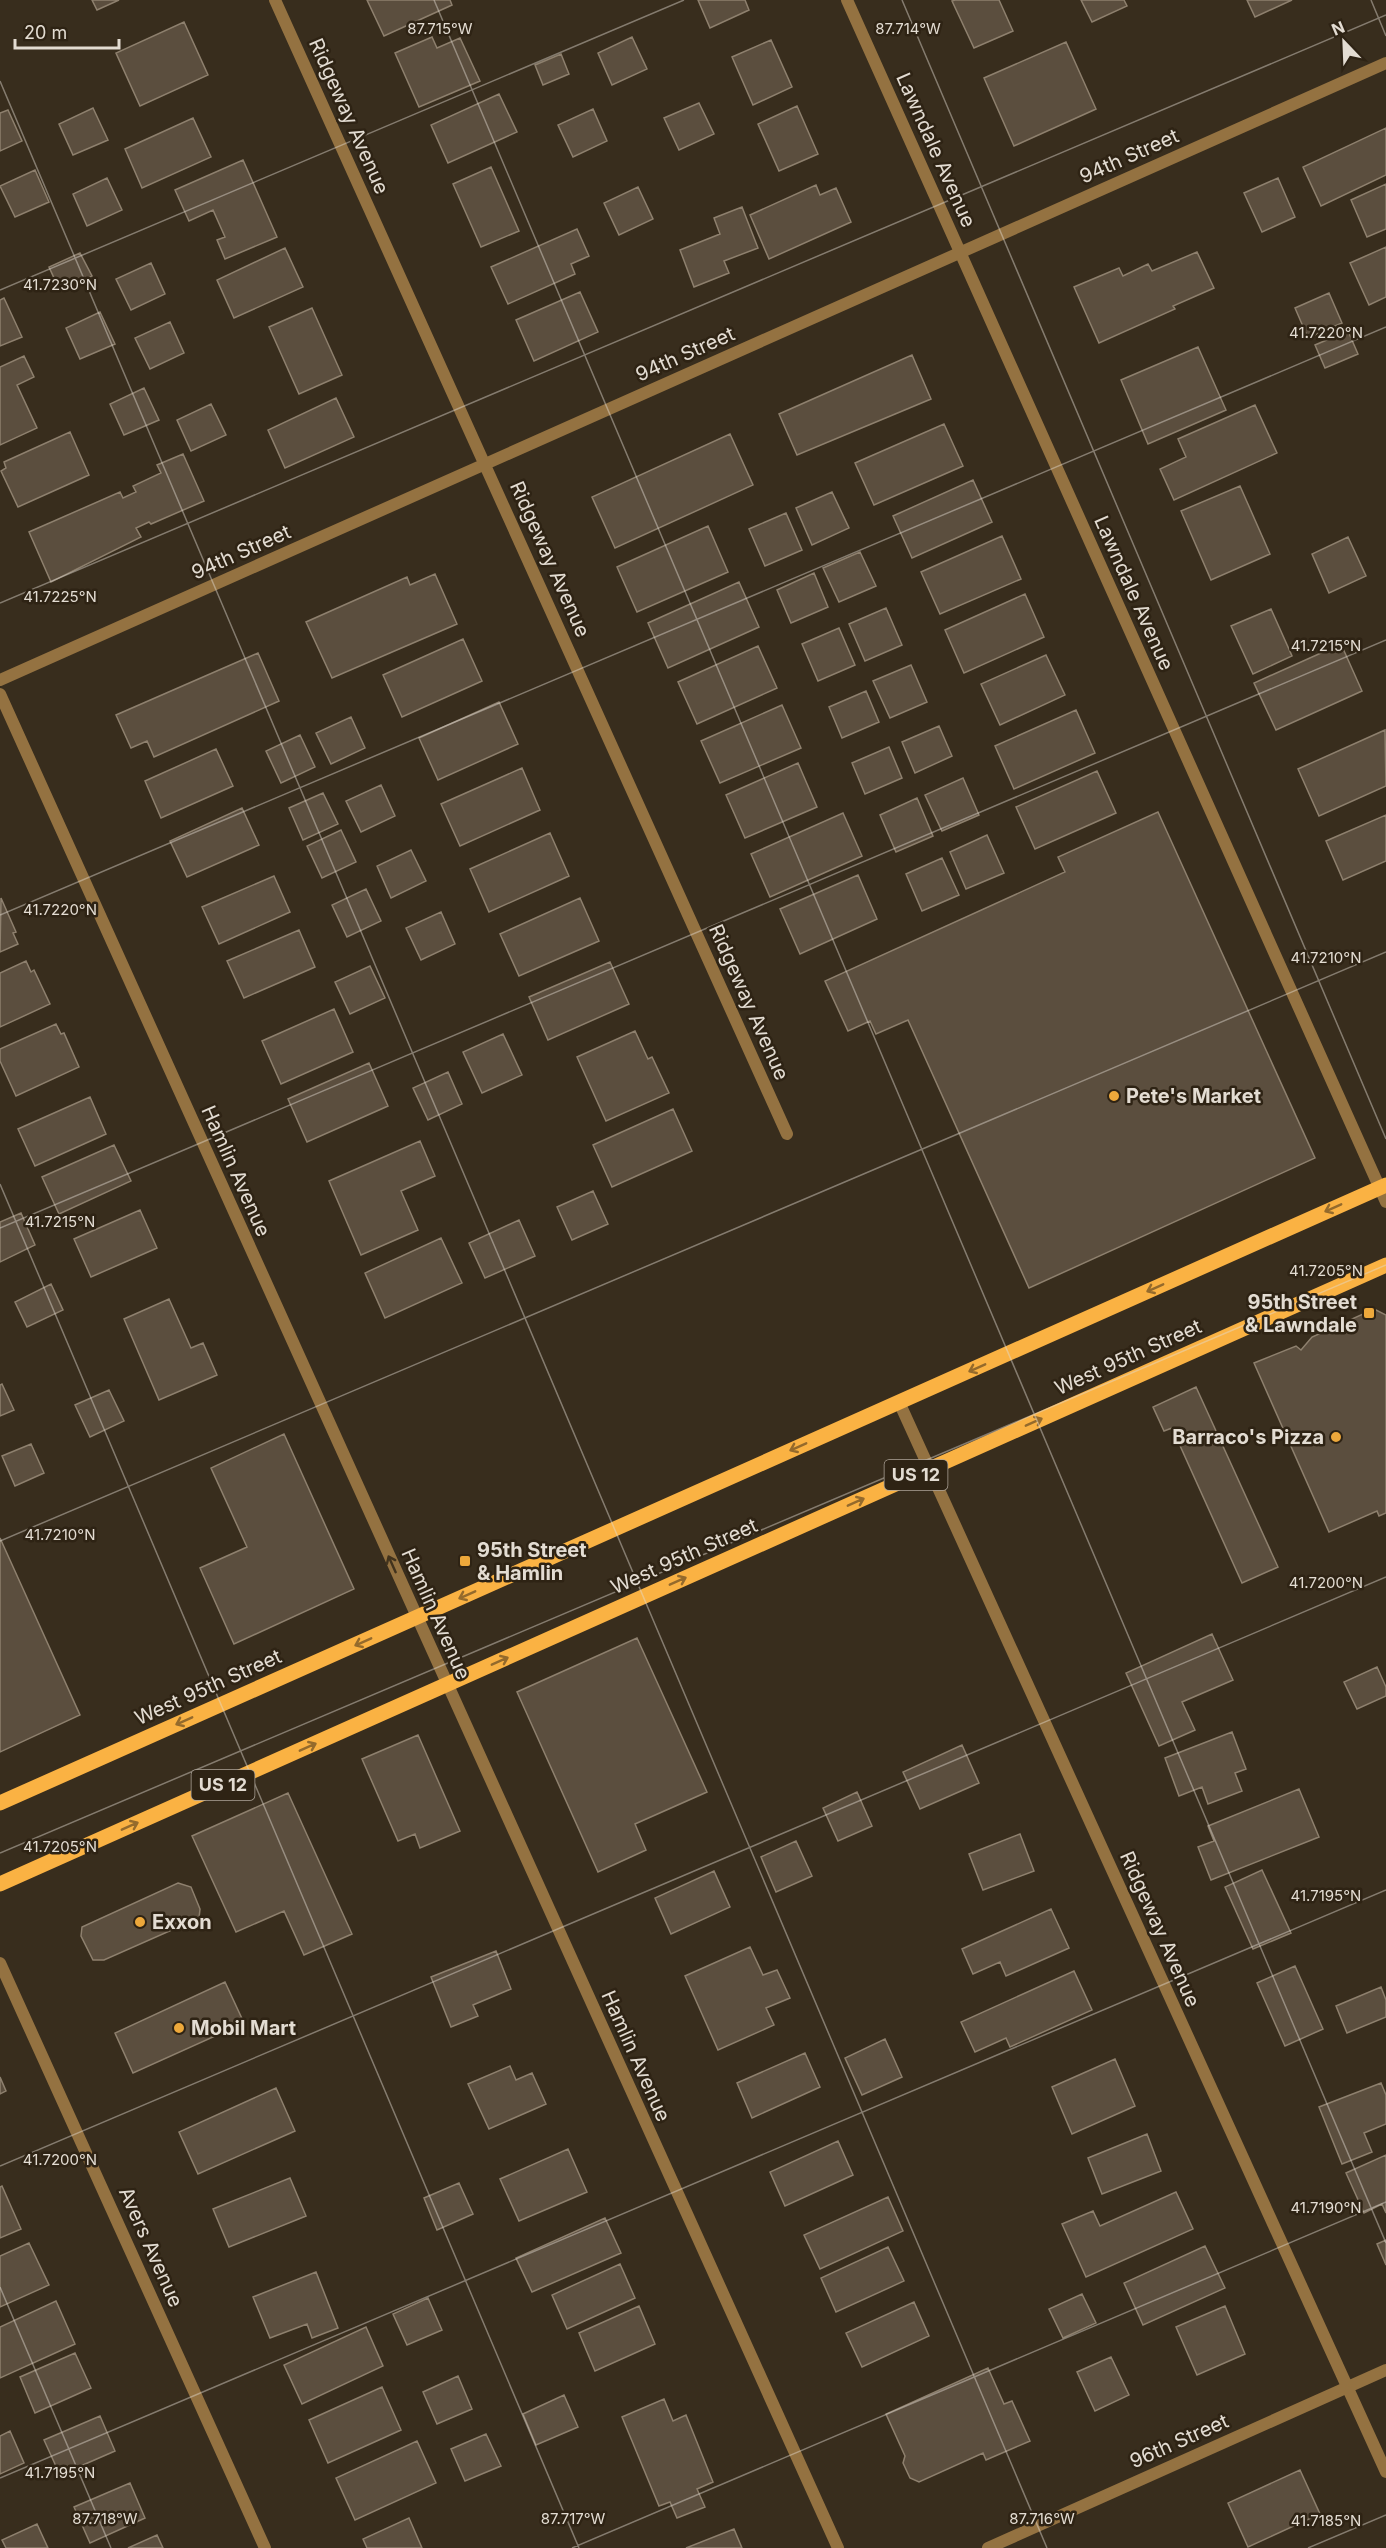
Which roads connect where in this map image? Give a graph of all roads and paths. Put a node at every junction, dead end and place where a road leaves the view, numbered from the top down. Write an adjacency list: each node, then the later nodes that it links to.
1 (275, 0): 5 (street, Ridgeway Avenue)
2 (847, 0): 4 (street, Lawndale Avenue)
3 (1386, 63): 4 (street, 94th Street)
4 (960, 253): 5 (street, 94th Street); 9 (street, Lawndale Avenue)
5 (486, 464): 6 (street, 94th Street); 8 (street, Ridgeway Avenue)
6 (0, 680)
7 (0, 694): 14 (street, Hamlin Avenue, one-way to 7)
8 (788, 1134)
9 (1383, 1186): 10 (street, Lawndale Avenue); 12 (main road, West 95th Street, one-way to 12)
10 (1386, 1202)
11 (1386, 1265): 13 (main road, West 95th Street / US 12, one-way to 11)
12 (899, 1402): 13 (street, Ridgeway Avenue); 14 (main road, West 95th Street, one-way to 14)
13 (929, 1469): 15 (main road, West 95th Street / US 12, one-way to 13); 20 (street, Ridgeway Avenue)
14 (416, 1618): 15 (street, Hamlin Avenue); 16 (main road, West 95th Street, one-way to 16)
15 (446, 1685): 17 (main road, West 95th Street / US 12, one-way to 15); 23 (street, Hamlin Avenue)
16 (0, 1803)
17 (0, 1884)
18 (0, 1963): 22 (street, Avers Avenue)
19 (1386, 2370): 20 (street, 96th Street)
20 (1347, 2387): 21 (street, Ridgeway Avenue); 24 (street, 96th Street)
21 (1386, 2472)
22 (266, 2548)
23 (838, 2548)
24 (988, 2548)

